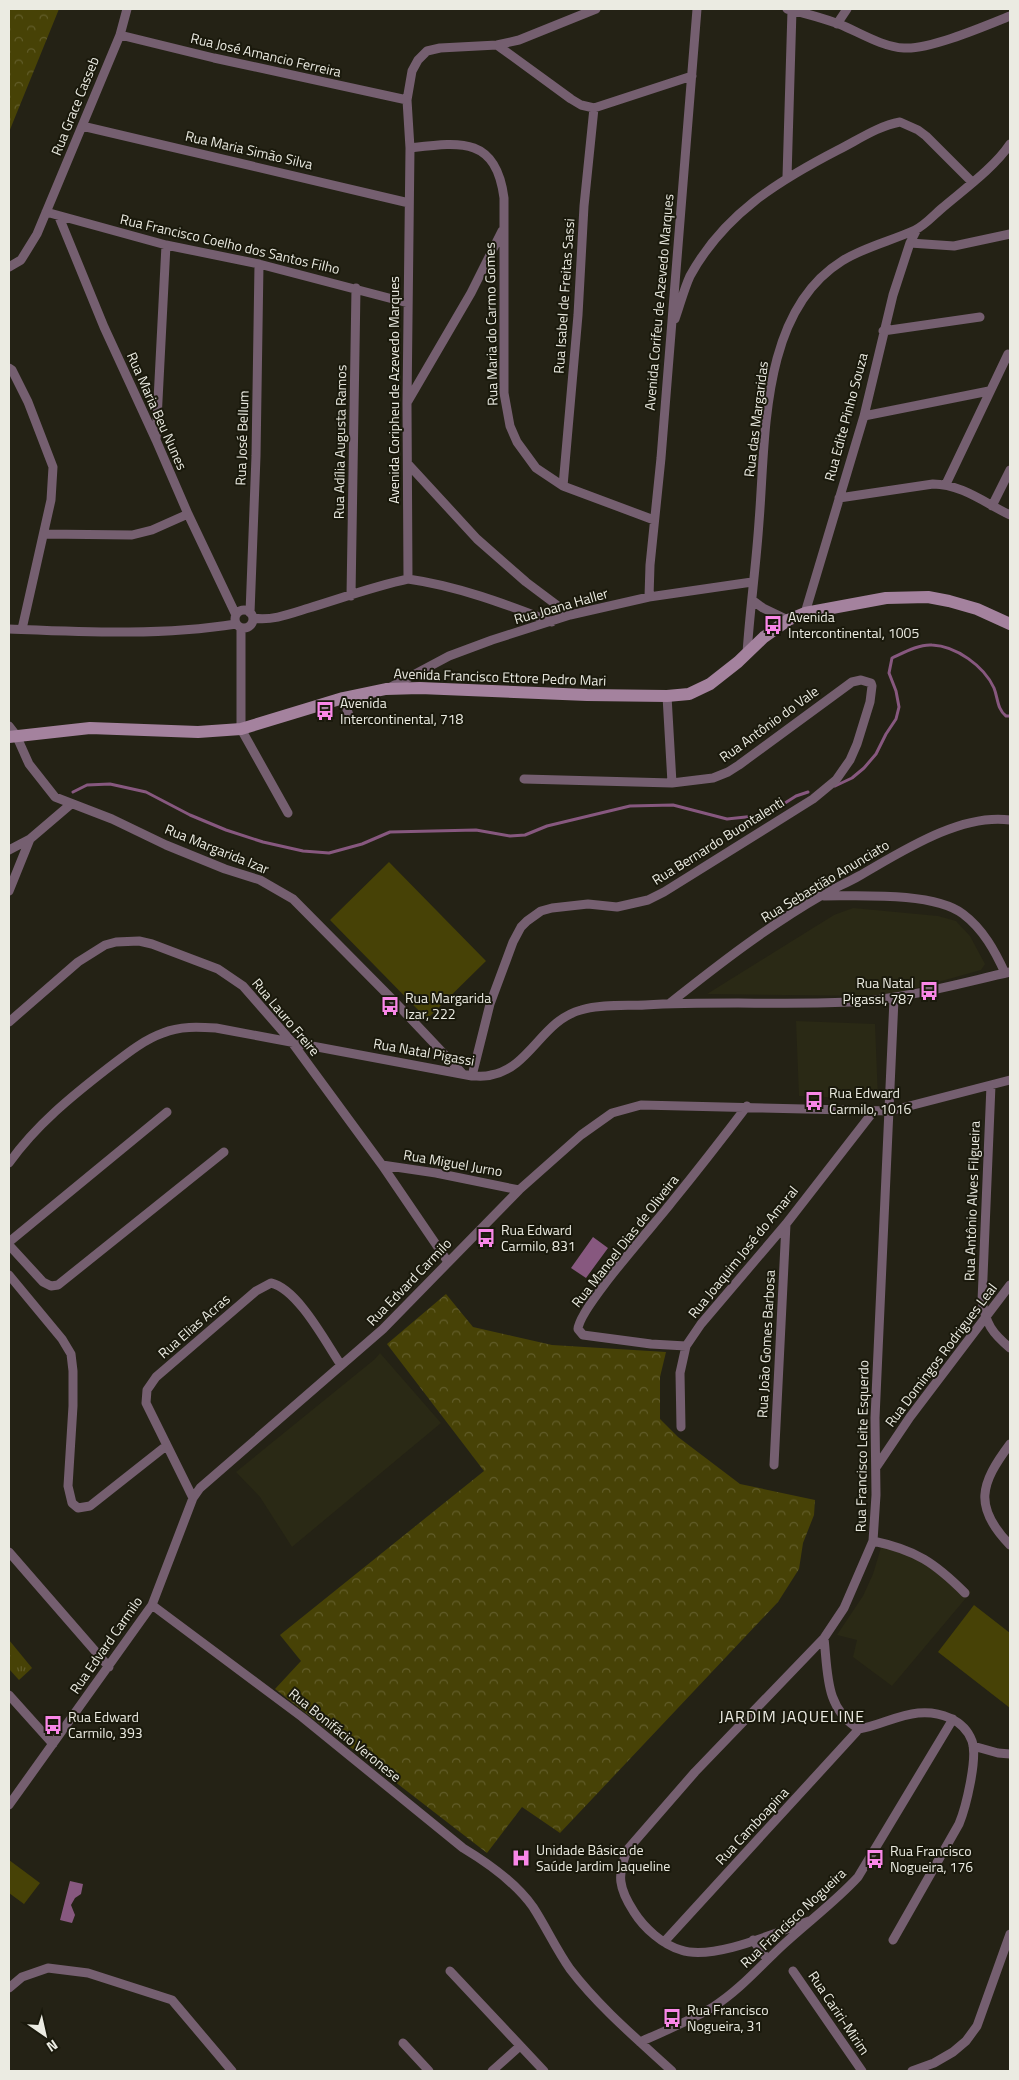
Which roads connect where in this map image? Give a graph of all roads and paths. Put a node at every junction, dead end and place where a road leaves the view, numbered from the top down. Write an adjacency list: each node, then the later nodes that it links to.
1 (127, 9): 8 (street, Rua Grace Casseb)
2 (596, 9): 9 (street)
3 (695, 9): 10 (street, Avenida Corifeu de Azevedo Marques)
4 (789, 9): 7 (street); 16 (street)
5 (847, 9): 7 (street)
6 (1010, 16): 7 (street)
7 (837, 24)
8 (120, 35): 11 (street, Rua José Amancio Ferreira); 13 (street, Rua Grace Casseb)
9 (497, 45): 11 (street, Avenida Coripheu de Azevedo Marques); 12 (street)
10 (692, 76): 12 (street); 31 (street, Avenida Corifeu de Azevedo Marques)
11 (407, 100): 15 (street, Avenida Coripheu de Azevedo Marques)
12 (594, 108): 42 (street, Rua Isabel de Freitas Sassi)
13 (82, 126): 18 (street, Rua Maria Simão Silva); 19 (street, Rua Grace Casseb)
14 (1010, 144): 17 (street, Rua das Margaridas)
15 (410, 148): 18 (street, Avenida Coripheu de Azevedo Marques); 22 (street, Rua Maria do Carmo Gomes)
16 (786, 177): 17 (street); 31 (street)
17 (972, 182): 21 (street, Rua das Margaridas)
18 (409, 203): 29 (street, Avenida Coripheu de Azevedo Marques)
19 (46, 212): 20 (street, Rua Francisco Coelho dos Santos Filho); 27 (street, Rua Grace Casseb)
20 (58, 217): 25 (street, Rua Francisco Coelho dos Santos Filho); 38 (street, Rua Maria Beu Nunes)
21 (917, 229): 24 (street, Rua Edite Pinho Souza); 50 (street, Rua das Margaridas)
22 (503, 230): 36 (street); 42 (street, Rua Maria do Carmo Gomes)
23 (1010, 234): 24 (street)
24 (910, 243): 32 (street, Rua Edite Pinho Souza)
25 (166, 245): 26 (street, Rua Francisco Coelho dos Santos Filho); 38 (street)
26 (259, 264): 28 (street, Rua Francisco Coelho dos Santos Filho); 57 (street, Rua José Bellum)
27 (9, 267)
28 (356, 288): 29 (street, Rua Francisco Coelho dos Santos Filho); 51 (street, Rua Adília Augusta Ramos)
29 (408, 303): 36 (street, Avenida Coripheu de Azevedo Marques)
30 (980, 317): 32 (street)
31 (670, 331): 47 (street, Avenida Corifeu de Azevedo Marques)
32 (883, 332): 37 (street, Rua Edite Pinho Souza)
33 (1008, 354): 35 (street)
34 (10, 369): 48 (street)
35 (989, 391): 37 (street); 41 (street)
36 (407, 404): 39 (street, Avenida Coripheu de Azevedo Marques)
37 (864, 416): 43 (street, Rua Edite Pinho Souza)
38 (156, 440): 45 (street, Rua Maria Beu Nunes)
39 (408, 464): 49 (street, Avenida Coripheu de Azevedo Marques); 56 (street)
40 (1010, 470): 44 (street)
41 (946, 484): 43 (street); 44 (street)
42 (562, 486): 47 (street, Rua Maria do Carmo Gomes)
43 (839, 498): 54 (street, Rua Edite Pinho Souza)
44 (992, 506): 46 (street)
45 (188, 514): 48 (street); 55 (street, Rua Maria Beu Nunes)
46 (1010, 515)
47 (654, 520): 52 (street, Avenida Corifeu de Azevedo Marques)
48 (44, 534): 64 (street)
49 (408, 578): 51 (street); 59 (street)
50 (752, 582): 52 (street, Rua Joana Haller); 53 (street, Rua das Margaridas)
51 (352, 596): 57 (street)
52 (649, 596): 56 (street, Rua Joana Haller)
53 (752, 600): 58 (street); 60 (street, Rua das Margaridas)
54 (805, 613): 58 (street, Avenida Francisco Ettore Pedro Mari); 61 (street, Avenida Francisco Ettore Pedro Mari)
55 (236, 615): 57 (street); 62 (street)
56 (570, 615): 59 (street, Rua Joana Haller)
57 (252, 616): 62 (street)
58 (788, 620): 65 (street, Avenida Francisco Ettore Pedro Mari)
59 (552, 622): 67 (street, Rua Joana Haller)
60 (749, 624): 65 (street); 66 (street, Rua das Margaridas)
61 (1010, 624)
62 (238, 626): 64 (street); 72 (street)
63 (9, 629): 64 (street)
64 (22, 630)
65 (760, 640): 66 (street, Avenida Francisco Ettore Pedro Mari)
66 (746, 654): 69 (street, Avenida Francisco Ettore Pedro Mari)
67 (386, 689): 69 (street, Avenida Francisco Ettore Pedro Mari); 70 (street, Avenida Francisco Ettore Pedro Mari)
68 (873, 689): 75 (street, Rua Antônio do Vale); 88 (street, Rua Bernardo Buontalenti)
69 (667, 696): 75 (street)
70 (343, 698): 71 (street); 72 (street, Avenida Francisco Ettore Pedro Mari)
71 (351, 721)
72 (241, 729): 73 (street, Avenida Francisco Ettore Pedro Mari); 77 (street)
73 (11, 733): 76 (street, Rua Margarida Izar)
74 (524, 779): 75 (street, Rua Antônio do Vale)
75 (672, 783)
76 (71, 804): 79 (street); 88 (street, Rua Margarida Izar)
77 (288, 813)
78 (1010, 820): 82 (street, Rua Sebastião Anunciato)
79 (30, 839): 80 (street); 81 (street)
80 (9, 850)
81 (9, 891)
82 (822, 896): 83 (street); 85 (street, Rua Sebastião Anunciato)
83 (1008, 972): 84 (street, Rua Natal Pigassi)
84 (894, 999): 85 (street, Rua Natal Pigassi); 92 (street, Rua Francisco Leite Esquerdo)
85 (670, 1003): 88 (street, Rua Natal Pigassi)
86 (9, 1022): 87 (street, Rua Lauro Freire)
87 (291, 1041): 88 (street, Rua Natal Pigassi); 96 (street, Rua Natal Pigassi); 97 (street, Rua Lauro Freire)
88 (467, 1075)
89 (1010, 1080): 90 (street, Rua Edvard Carmilo)
90 (991, 1086): 92 (street, Rua Edvard Carmilo); 104 (street, Rua Antônio Alves Filgueira)
91 (747, 1106): 94 (street, Rua Edvard Carmilo); 98 (street, Rua Edvard Carmilo); 105 (street, Rua Manoel Dias de Oliveira)
92 (890, 1111): 94 (street, Rua Edvard Carmilo); 112 (street, Rua Francisco Leite Esquerdo)
93 (167, 1112): 100 (street)
94 (872, 1112): 99 (street, Rua Joaquim José do Amaral)
95 (224, 1152): 100 (street)
96 (9, 1162)
97 (382, 1165): 98 (street, Rua Miguel Jurno); 101 (street, Rua Lauro Freire)
98 (519, 1190): 101 (street, Rua Edvard Carmilo)
99 (786, 1224): 105 (street, Rua Joaquim José do Amaral); 111 (street, Rua João Gomes Barbosa)
100 (9, 1243)
101 (448, 1262): 107 (street, Rua Edvard Carmilo)
102 (9, 1275): 110 (street)
103 (1010, 1285): 104 (street, Rua Domingos Rodrigues Leal)
104 (985, 1317): 106 (street); 112 (street, Rua Domingos Rodrigues Leal)
105 (686, 1346): 108 (street, Rua Joaquim José do Amaral)
106 (1010, 1348)
107 (341, 1365): 110 (street, Rua Elias Acras); 113 (street, Rua Edvard Carmilo)
108 (681, 1427)
109 (1010, 1444): 115 (street)
110 (166, 1446): 113 (street, Rua Elias Acras)
111 (774, 1465)
112 (877, 1466): 114 (street, Rua Francisco Leite Esquerdo)
113 (193, 1498): 118 (street, Rua Edvard Carmilo)
114 (873, 1541): 117 (street); 119 (street, Rua Francisco Leite Esquerdo)
115 (1010, 1545)
116 (9, 1552): 120 (street)
117 (966, 1593)
118 (152, 1606): 120 (street, Rua Edvard Carmilo); 137 (street, Rua Bonifácio Veronese)
119 (824, 1638): 123 (street); 132 (street, Rua Francisco Leite Esquerdo)
120 (109, 1667): 124 (street, Rua Edvard Carmilo)
121 (10, 1700): 124 (street)
122 (953, 1720): 123 (street); 125 (street); 128 (street, Rua Francisco Nogueira)
123 (859, 1729): 132 (street, Rua Camboapina)
124 (53, 1744): 127 (street, Rua Edvard Carmilo)
125 (973, 1746): 126 (street); 131 (street)
126 (1010, 1754)
127 (9, 1805)
128 (809, 1921): 130 (street, Rua Francisco Leite Esquerdo); 133 (street, Rua Francisco Nogueira)
129 (1010, 1934): 146 (street)
130 (753, 1940): 132 (street, Rua Francisco Leite Esquerdo); 133 (street)
131 (893, 1940)
132 (664, 1942)
133 (768, 1959): 137 (street, Rua Francisco Nogueira)
134 (450, 1971): 139 (street)
135 (793, 1971): 145 (street, Rua Cariri-Mirim)
136 (9, 1988): 140 (street)
137 (640, 2042): 144 (street, Rua Bonifácio Veronese)
138 (403, 2043): 141 (street)
139 (520, 2046): 142 (street); 143 (street)
140 (232, 2071)
141 (429, 2071)
142 (492, 2071)
143 (544, 2071)
144 (672, 2071)
145 (862, 2071)
146 (912, 2071)

